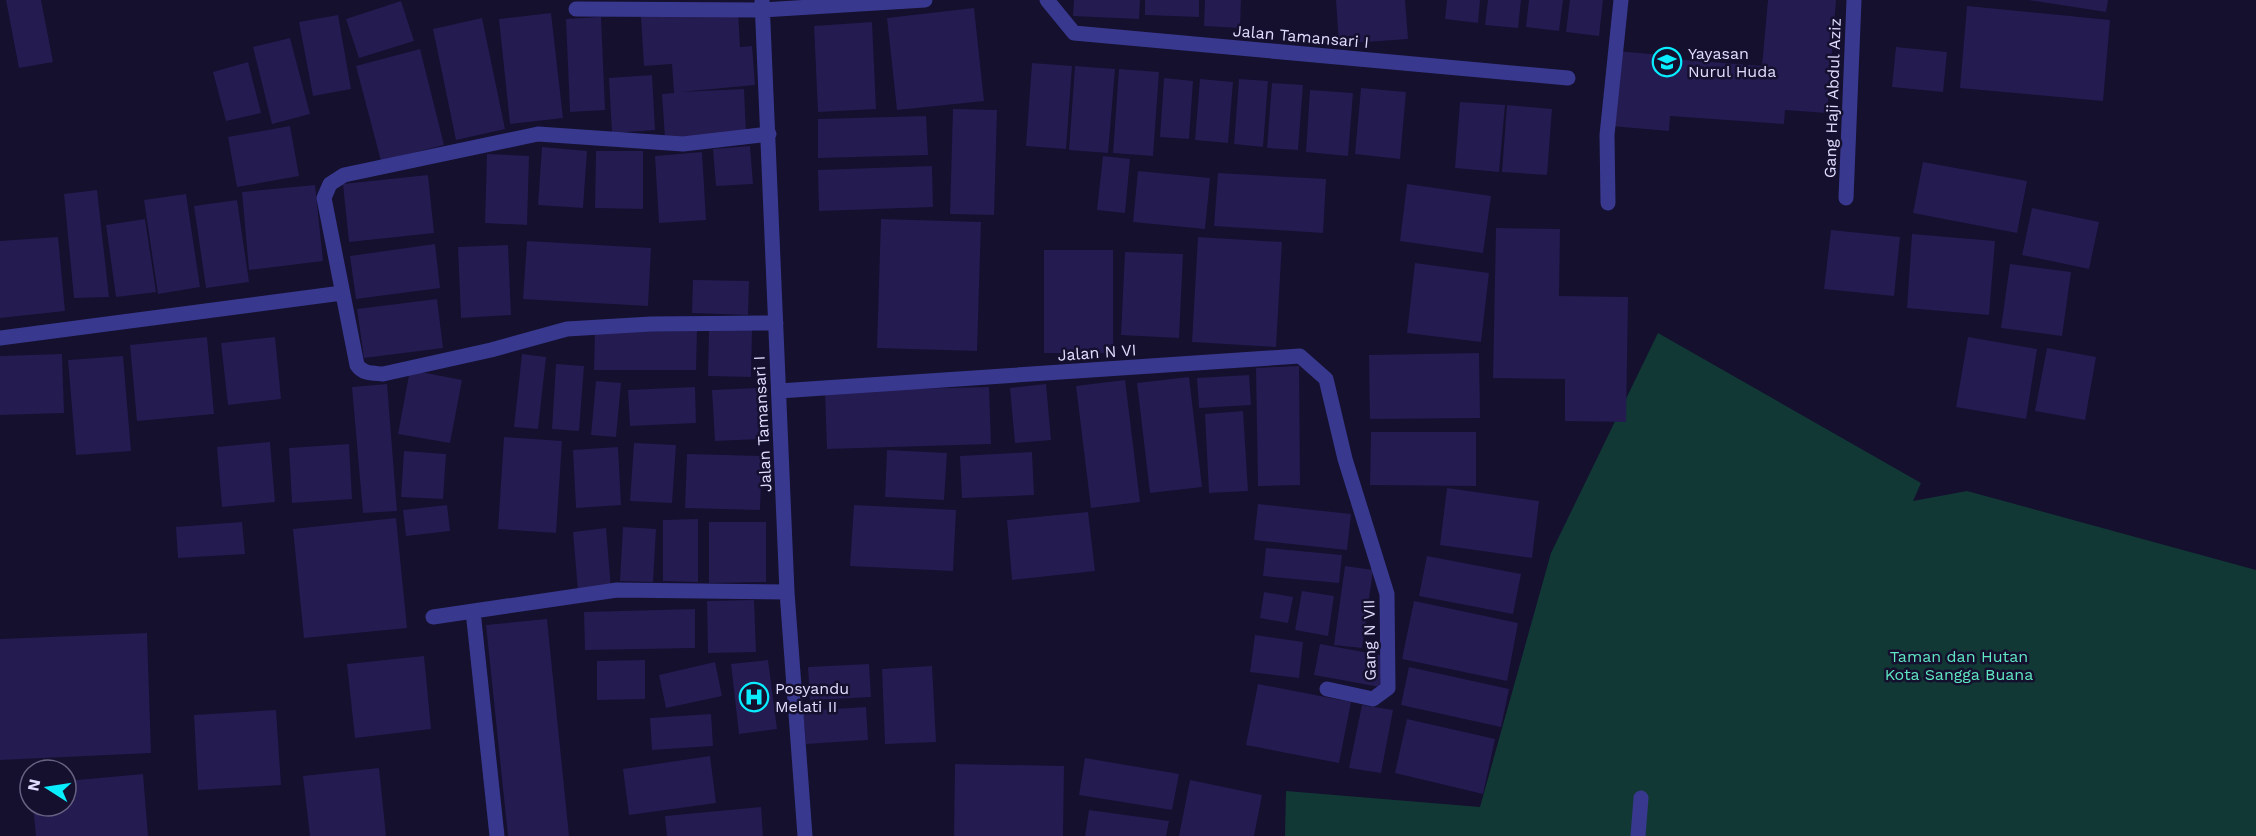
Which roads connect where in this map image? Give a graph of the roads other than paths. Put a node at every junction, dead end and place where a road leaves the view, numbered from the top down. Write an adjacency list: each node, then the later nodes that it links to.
1 (925, 0): 5 (street)
2 (1047, 0): 7 (street, Jalan Tamansari I)
3 (1621, 0): 10 (street)
4 (1854, 0): 9 (street, Gang Haji Abdul Aziz)
5 (762, 5): 6 (street); 8 (street, Jalan Tamansari I)
6 (576, 9)
7 (1568, 78)
8 (769, 134): 11 (street); 12 (street, Jalan Tamansari I)
9 (1846, 198)
10 (1608, 203)
11 (342, 293): 12 (street); 13 (street)
12 (776, 323): 14 (street, Jalan Tamansari I)
13 (0, 338)
14 (779, 391): 15 (street, Jalan N VI); 16 (street, Jalan Tamansari I)
15 (1345, 459): 19 (street, Gang N VII)
16 (787, 592): 17 (street); 22 (street, Jalan Tamansari I)
17 (472, 611): 18 (street); 21 (street)
18 (433, 617)
19 (1327, 690)
20 (1641, 798): 23 (street)
21 (497, 836)
22 (806, 836)
23 (1638, 836)

